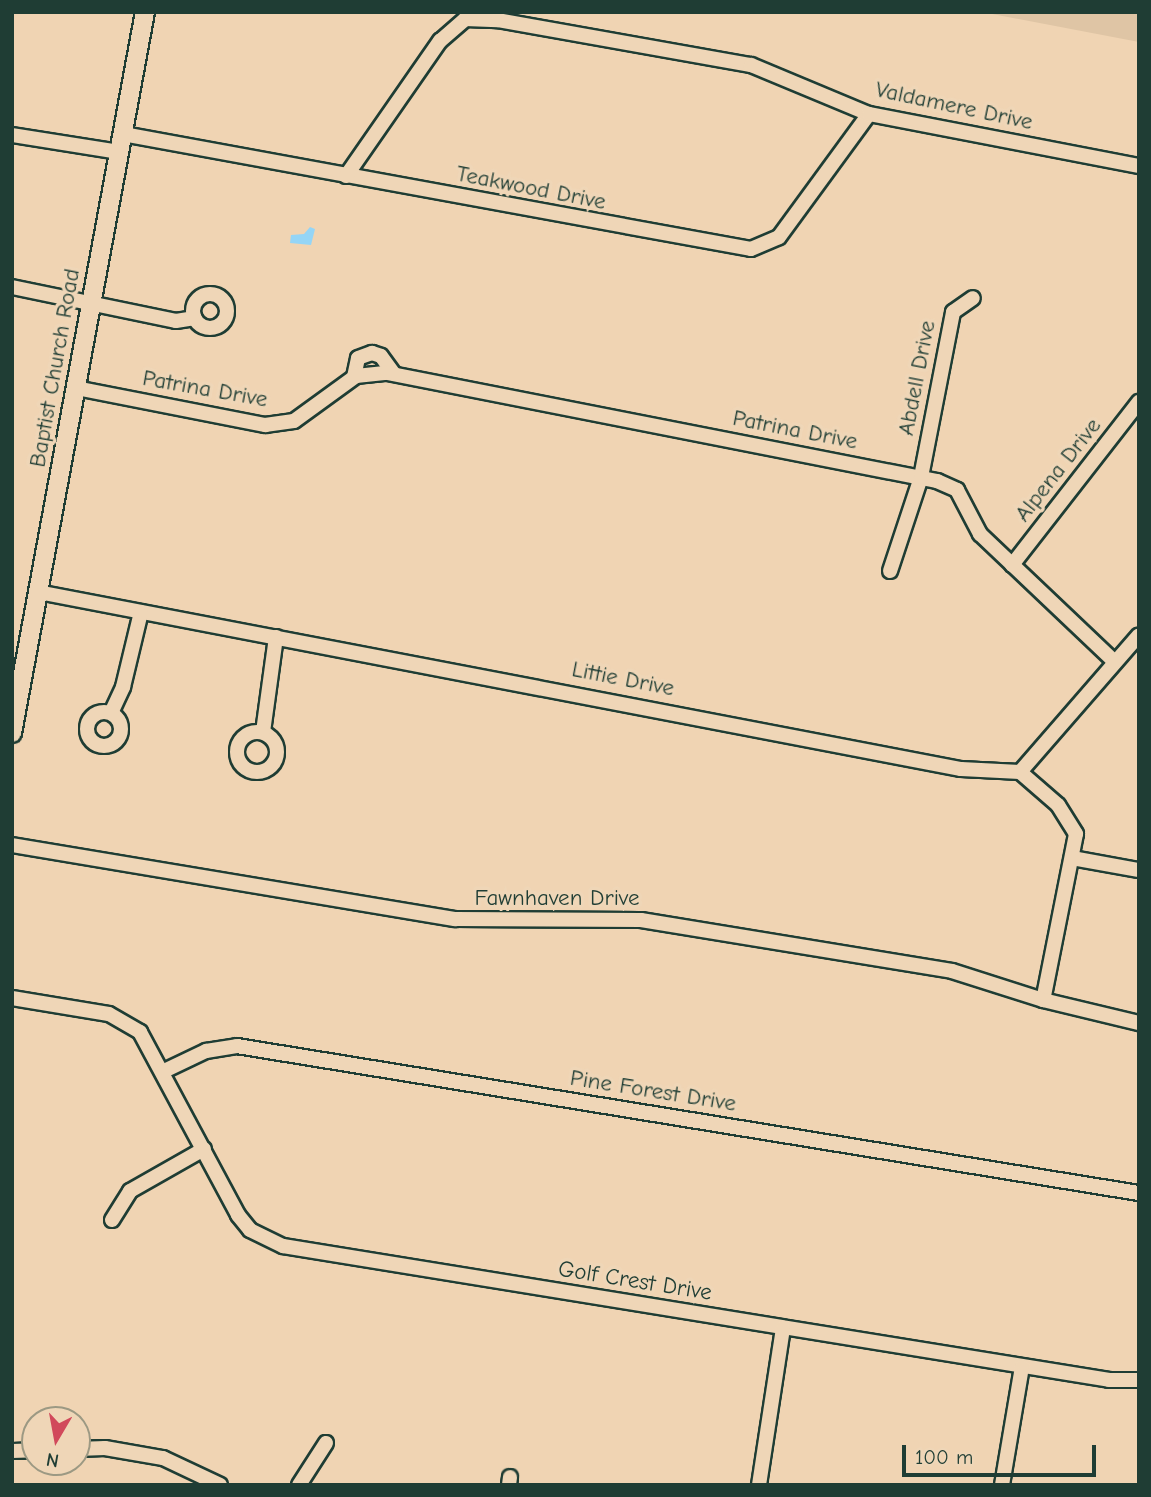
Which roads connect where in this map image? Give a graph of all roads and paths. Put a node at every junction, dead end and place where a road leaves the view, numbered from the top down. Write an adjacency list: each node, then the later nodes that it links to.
1 (145, 12): 3 (street, Baptist Church Road)
2 (869, 114): 6 (street, Valdamere Drive); 7 (street, Teakwood Drive); 7 (street, Valdamere Drive)
3 (123, 134): 5 (street, Baptist Church Road); 7 (street, Teakwood Drive)
4 (12, 135): 5 (street)
5 (119, 152): 10 (street, Baptist Church Road)
6 (1139, 166)
7 (346, 176)
8 (12, 288): 10 (street)
9 (973, 298): 16 (street, Abdell Drive)
10 (92, 303): 11 (street); 14 (street, Baptist Church Road)
11 (195, 318)
12 (394, 374): 13 (street, Patrina Drive); 13 (street, Patrina Drive); 16 (street, Patrina Drive)
13 (354, 377): 14 (street, Patrina Drive)
14 (76, 388): 19 (street, Baptist Church Road)
15 (1139, 402): 17 (street, Alpena Drive)
16 (921, 477): 17 (street, Patrina Drive); 18 (street, Abdell Drive)
17 (1012, 565): 24 (street, Patrina Drive)
18 (890, 571)
19 (38, 592): 20 (street, Littie Drive); 23 (street, Baptist Church Road)
20 (141, 612): 22 (street, Littie Drive); 25 (street)
21 (1139, 635): 24 (street)
22 (276, 637): 26 (street); 28 (street, Littie Drive)
23 (19, 660): 27 (street, Baptist Church Road)
24 (1113, 660): 28 (street)
25 (111, 713)
26 (263, 732)
27 (12, 733)
28 (1020, 772): 30 (street)
29 (12, 845): 33 (street, Fawnhaven Drive)
30 (1072, 858): 31 (street); 33 (street)
31 (1139, 870)
32 (12, 998): 35 (street, Golf Crest Drive)
33 (1043, 1000): 34 (street, Fawnhaven Drive)
34 (1139, 1023)
35 (164, 1071): 36 (street, Golf Crest Drive); 37 (street, Pine Forest Drive)
36 (204, 1149): 38 (street); 39 (street, Golf Crest Drive)
37 (1139, 1193)
38 (112, 1220)
39 (783, 1328): 40 (street, Golf Crest Drive); 46 (street)
40 (1022, 1367): 41 (street, Golf Crest Drive); 47 (street)
41 (1139, 1380)
42 (326, 1443): 45 (street)
43 (91, 1448): 44 (street)
44 (220, 1485)
45 (299, 1485)
46 (759, 1485)
47 (1002, 1485)

